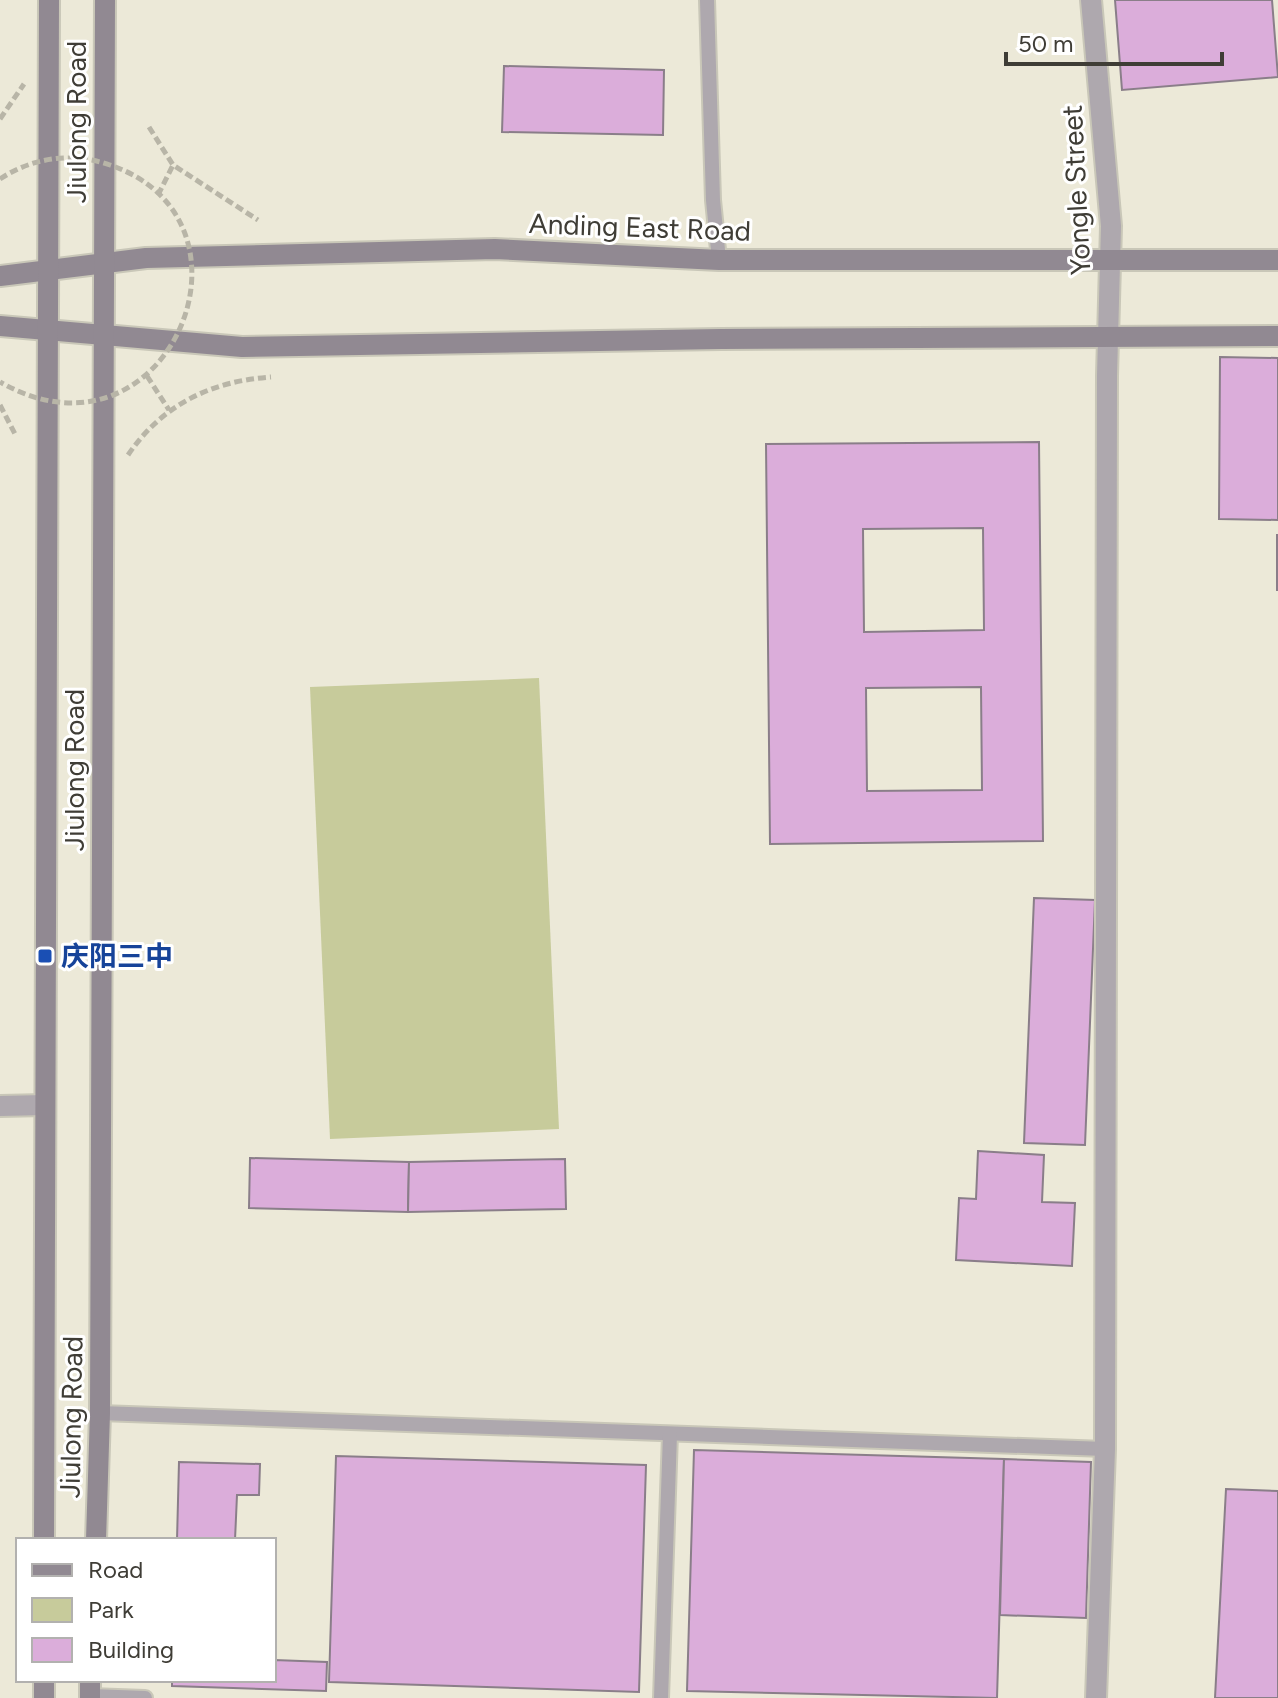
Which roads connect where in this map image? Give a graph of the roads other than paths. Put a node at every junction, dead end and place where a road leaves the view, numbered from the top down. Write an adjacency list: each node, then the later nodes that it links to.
1 (49, 0): 9 (main road, Jiulong Road)
2 (105, 0): 8 (main road, Jiulong Road)
3 (707, 0): 5 (lane)
4 (1091, 0): 7 (street, Yongle Street)
5 (719, 260): 7 (main road, Anding East Road); 8 (main road, Anding East Road)
6 (1278, 260): 7 (main road, Anding East Road)
7 (1110, 261): 15 (street, Yongle Street)
8 (104, 263): 9 (main road, Anding East Road); 13 (main road, Jiulong Road)
9 (48, 270): 10 (main road, Anding East Road); 12 (main road, Jiulong Road)
10 (0, 276)
11 (0, 326): 12 (main road)
12 (47, 328): 13 (main road); 16 (main road, Jiulong Road)
13 (104, 332): 15 (main road); 18 (main road, Jiulong Road)
14 (1278, 336): 15 (main road)
15 (1108, 337): 20 (street, Yongle Street)
16 (45, 1105): 17 (street); 21 (main road, Jiulong Road)
17 (0, 1106)
18 (100, 1413): 19 (lane); 22 (main road, Jiulong Road)
19 (670, 1434): 20 (lane); 25 (lane)
20 (1105, 1449): 26 (street, Yongle Street)
21 (44, 1538)
22 (96, 1538)
23 (90, 1691): 24 (lane)
24 (145, 1698)
25 (661, 1698)
26 (1096, 1698)

